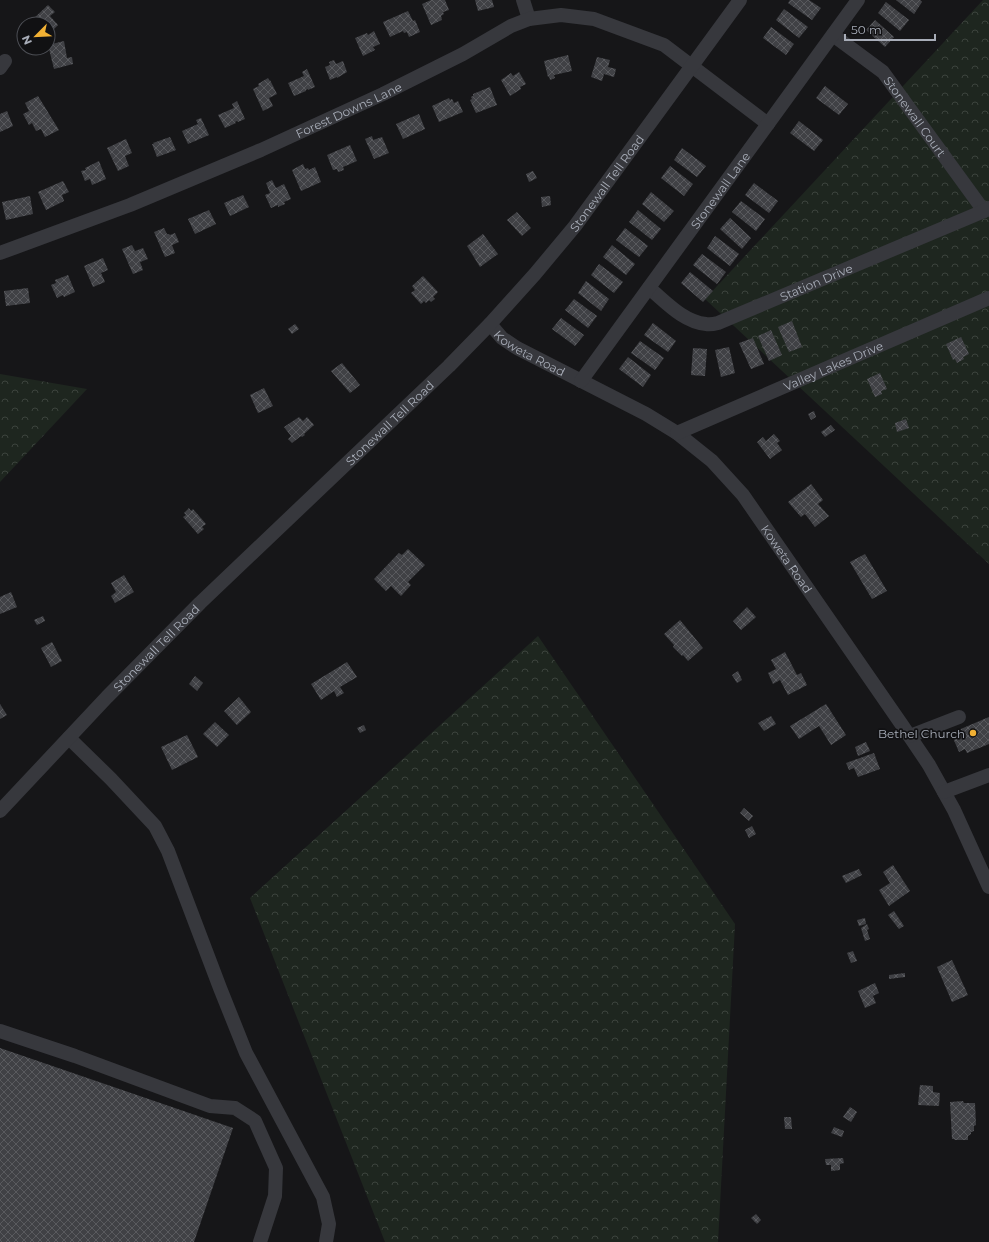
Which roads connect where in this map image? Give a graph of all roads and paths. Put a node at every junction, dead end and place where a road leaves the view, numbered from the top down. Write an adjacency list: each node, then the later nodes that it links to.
1 (523, 0): 4 (street)
2 (740, 0): 6 (street, Stonewall Tell Road)
3 (858, 0): 5 (street, Stonewall Lane)
4 (529, 19): 6 (street, Forest Downs Lane); 9 (street, Forest Downs Lane)
5 (833, 34): 7 (street, Stonewall Lane); 8 (street, Stonewall Court)
6 (692, 66): 7 (street, Forest Downs Lane); 12 (street, Stonewall Tell Road)
7 (768, 124): 10 (street, Stonewall Lane)
8 (986, 209): 10 (street, Station Drive)
9 (0, 253)
10 (649, 288): 13 (street, Stonewall Lane)
11 (989, 298): 14 (street, Valley Lakes Drive)
12 (490, 324): 13 (street, Koweta Road); 17 (street, Stonewall Tell Road)
13 (581, 381): 14 (street, Koweta Road)
14 (677, 433): 16 (street, Koweta Road)
15 (959, 716): 16 (street)
16 (910, 736): 19 (street, Koweta Road)
17 (68, 738): 20 (street, Stonewall Tell Road); 24 (street)
18 (989, 775): 19 (street)
19 (944, 792): 21 (street, Koweta Road)
20 (0, 811)
21 (989, 886)
22 (0, 1031): 23 (street)
23 (260, 1242)
24 (326, 1242)

